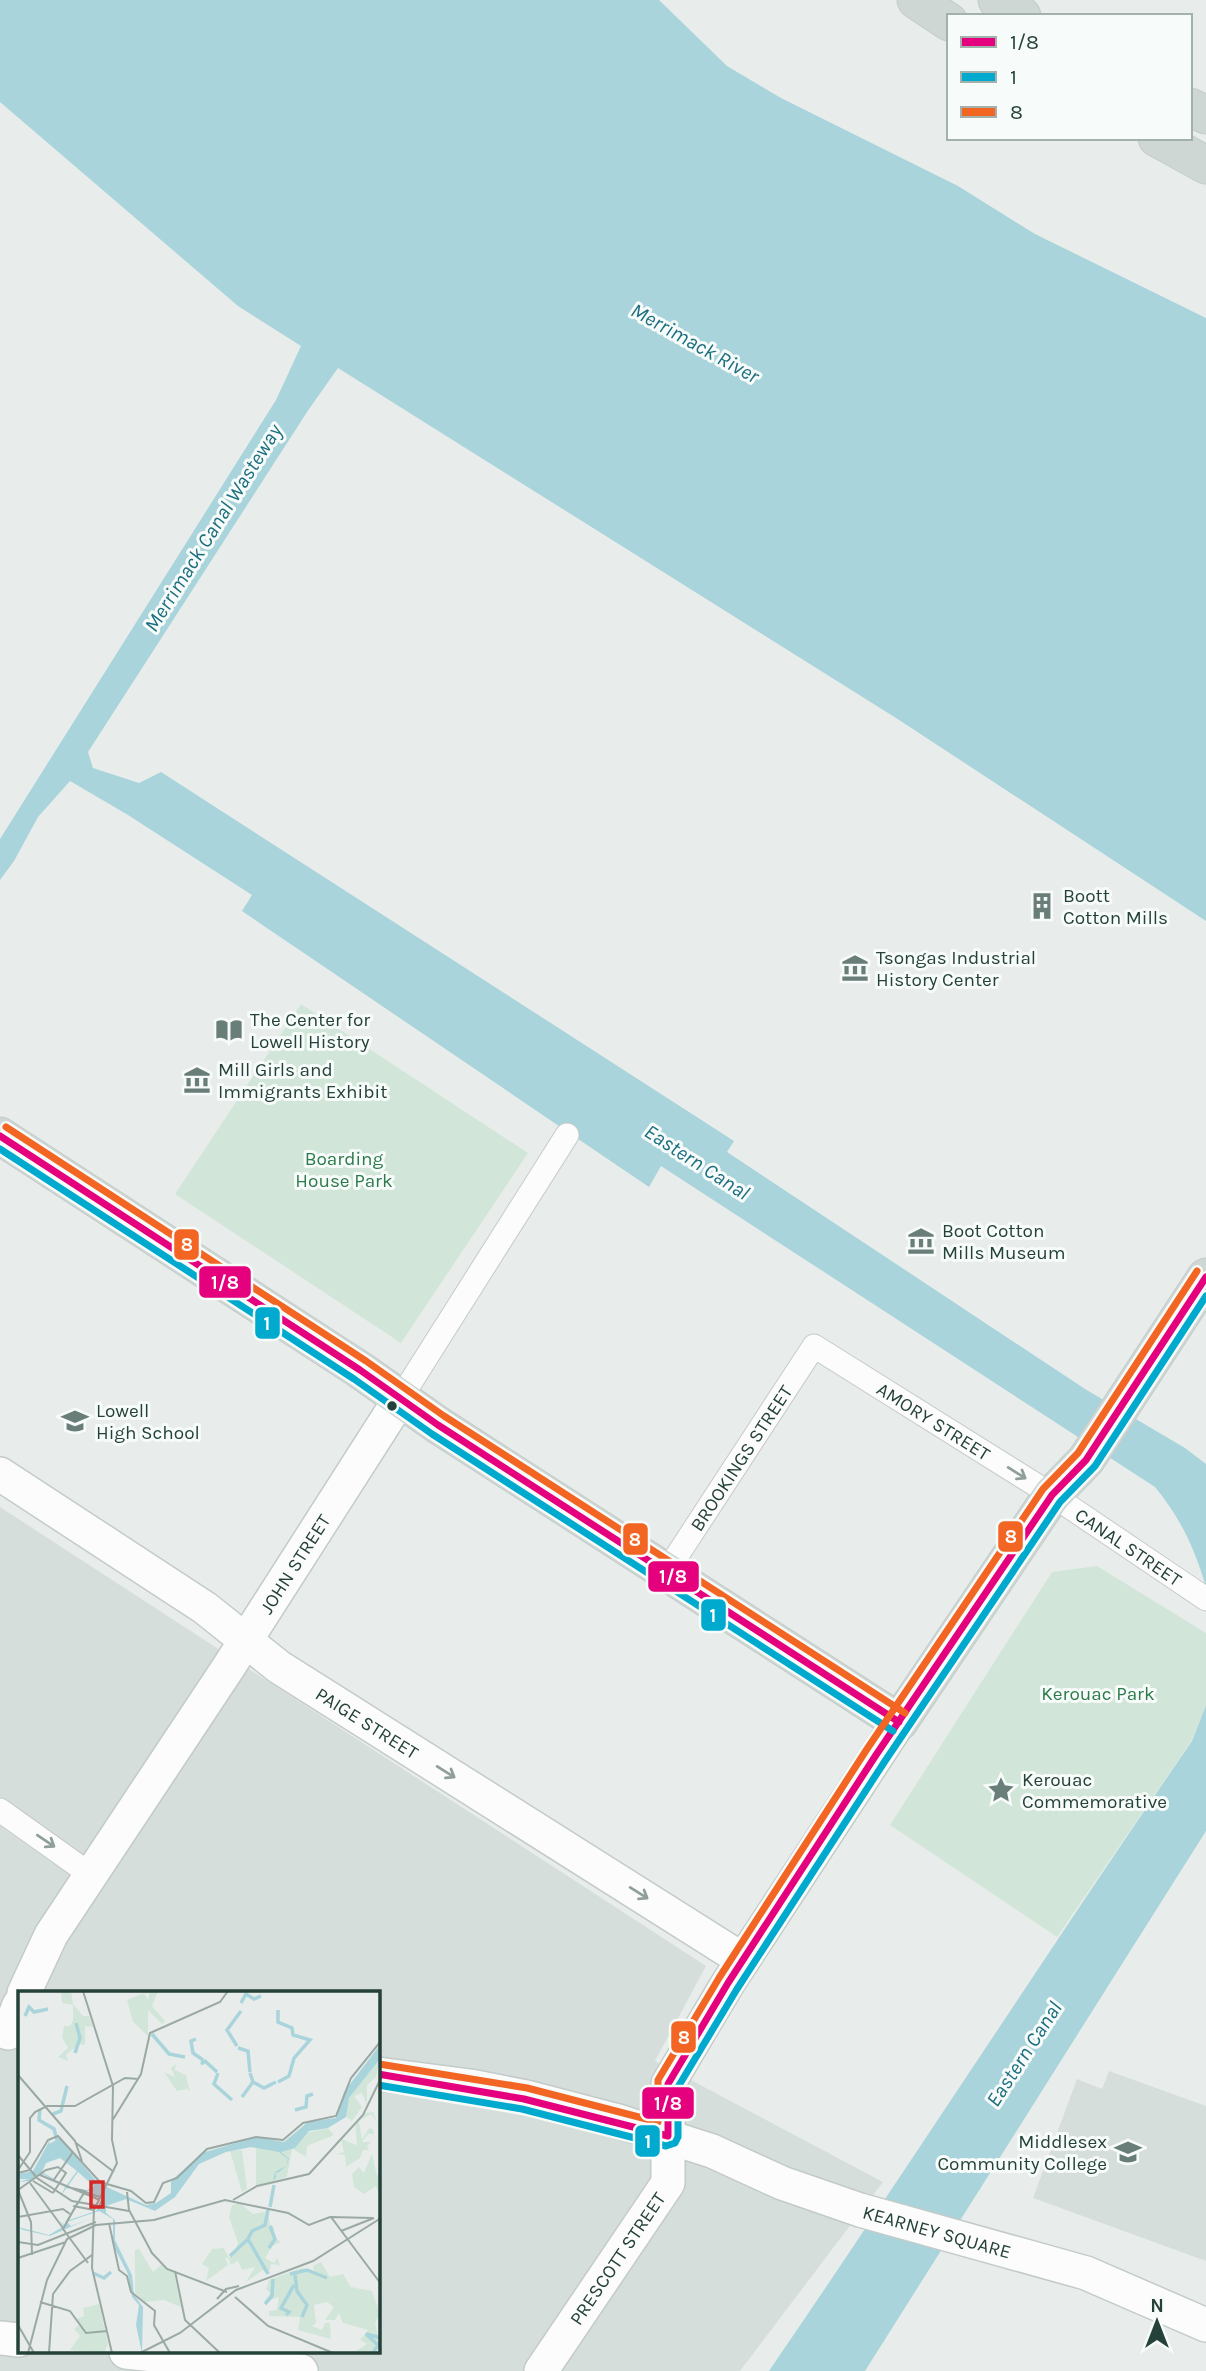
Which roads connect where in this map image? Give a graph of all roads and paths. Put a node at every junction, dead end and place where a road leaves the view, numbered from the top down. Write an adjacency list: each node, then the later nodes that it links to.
1 (916, 0): 4 (main road)
2 (997, 0): 3 (main road)
3 (1019, 14)
4 (947, 21)
5 (1161, 140): 6 (main road)
6 (1206, 165)
7 (567, 1135): 11 (street, JOHN STREET)
8 (0, 1136): 11 (main road)
9 (1203, 1290): 13 (main road)
10 (814, 1346): 13 (street, AMORY STREET, one-way to 13); 14 (street, BROOKINGS STREET)
11 (400, 1399): 14 (main road); 16 (street, JOHN STREET)
12 (0, 1474): 16 (street, PAIGE STREET)
13 (1052, 1495): 15 (street, CANAL STREET); 17 (main road)
14 (667, 1571): 17 (main road)
15 (1203, 1597)
16 (246, 1640): 19 (street, JOHN STREET); 20 (street, PAIGE STREET, one-way to 20)
17 (899, 1722): 20 (street, PRESCOTT STREET)
18 (0, 1810): 19 (street, one-way to 19)
19 (92, 1875): 21 (street, JOHN STREET)
20 (743, 1959): 23 (street, PRESCOTT STREET)
21 (25, 1991)
22 (380, 2074): 23 (street, KEARNEY SQUARE)
23 (668, 2136): 24 (street, KEARNEY SQUARE); 29 (street, PRESCOTT STREET)
24 (1206, 2325)
25 (0, 2338): 26 (street)
26 (18, 2340)
27 (144, 2354): 28 (street)
28 (301, 2371)
29 (541, 2371)

